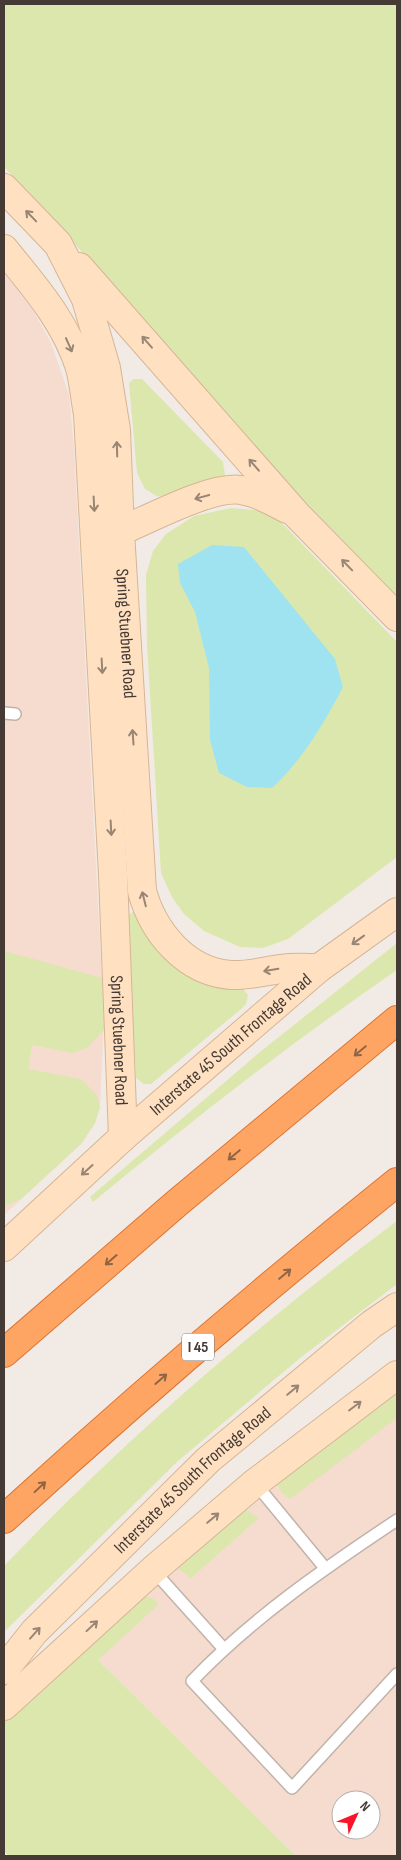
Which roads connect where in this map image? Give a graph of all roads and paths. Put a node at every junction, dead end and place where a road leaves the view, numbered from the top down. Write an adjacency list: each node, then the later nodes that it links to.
1 (4, 188): 2 (main road, Spring Stuebner Road, one-way to 1)
2 (58, 244): 4 (main road, one-way to 2); 5 (main road, Spring Stuebner Road, one-way to 2)
3 (4, 249): 5 (main road, Spring Stuebner Road, one-way to 5)
4 (297, 515): 5 (main road, one-way to 5); 6 (main road, one-way to 4)
5 (108, 537): 8 (main road, Spring Stuebner Road, one-way to 5); 10 (main road, Spring Stuebner Road, one-way to 10)
6 (397, 617)
7 (397, 912): 8 (main road, Interstate 45 South Frontage Road, one-way to 8)
8 (320, 968): 10 (main road, Interstate 45 South Frontage Road)
9 (397, 1020): 14 (highway, one-way to 14)
10 (123, 1137): 12 (main road, Interstate 45 South Frontage Road, one-way to 12)
11 (397, 1182): 17 (highway, I 45, one-way to 11)
12 (9, 1236)
13 (397, 1307): 22 (main road, Interstate 45 South Frontage Road, one-way to 13)
14 (4, 1353)
15 (397, 1375): 16 (main road, one-way to 15)
16 (254, 1483): 19 (lane); 20 (main road, one-way to 16)
17 (4, 1520)
18 (397, 1520): 19 (lane)
19 (325, 1568): 21 (lane)
20 (153, 1570): 21 (lane); 24 (main road, one-way to 20)
21 (223, 1648): 23 (lane)
22 (4, 1670)
23 (397, 1674)
24 (4, 1706)

